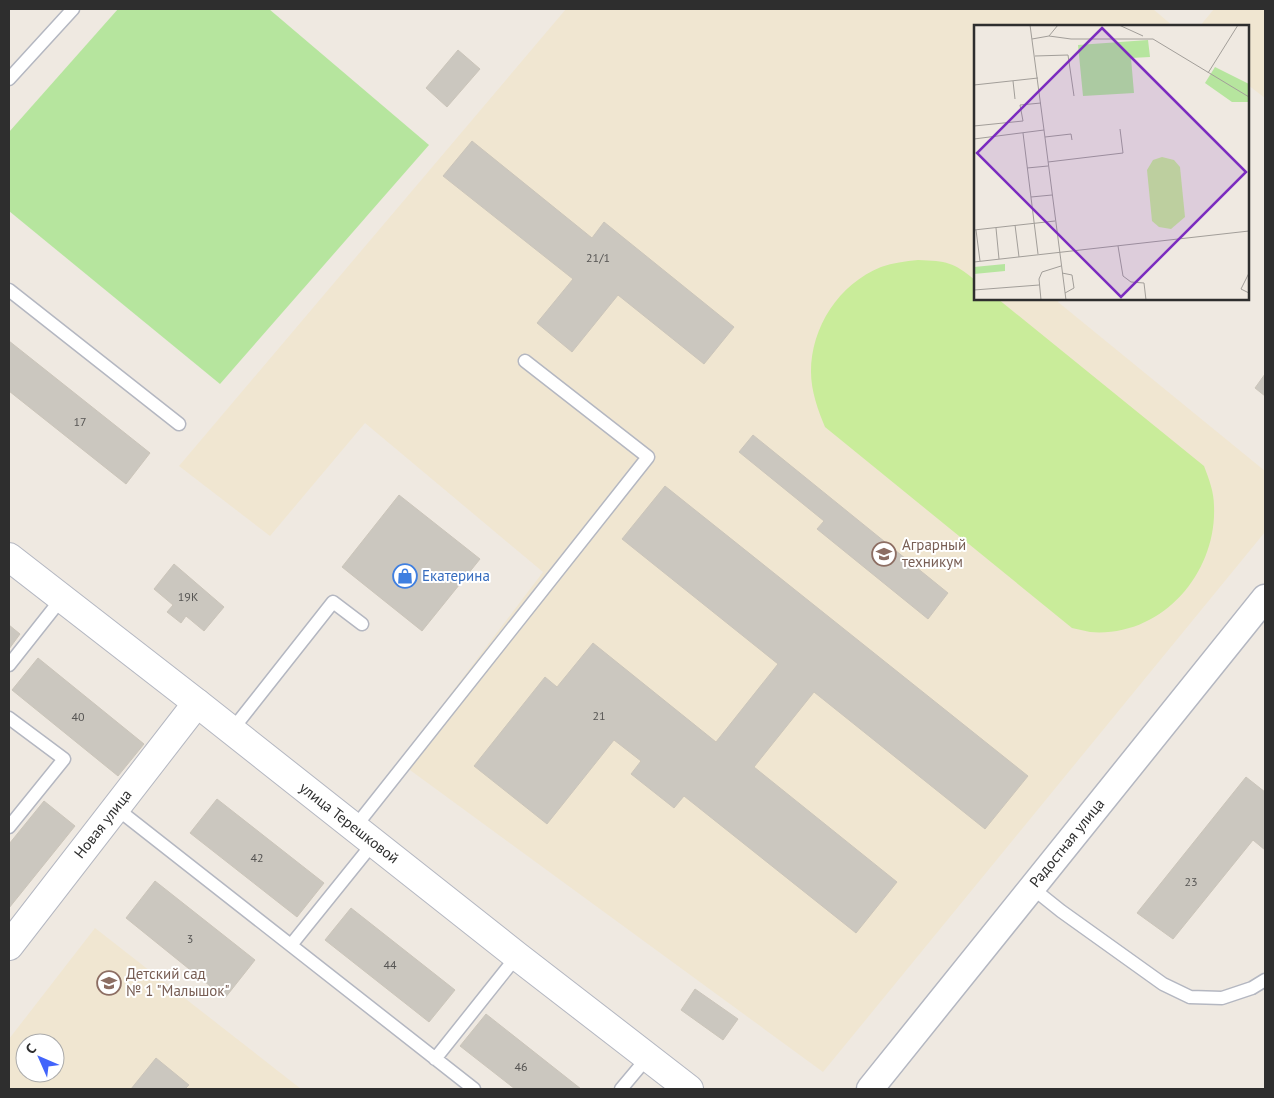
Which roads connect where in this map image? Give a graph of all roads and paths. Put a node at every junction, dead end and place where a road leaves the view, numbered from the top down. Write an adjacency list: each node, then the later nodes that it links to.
1 (73, 9): 2 (lane)
2 (9, 79)
3 (9, 290): 5 (lane)
4 (525, 361): 16 (lane)
5 (179, 424)
6 (9, 557): 7 (street, улица Терешковой)
7 (62, 598): 10 (lane); 11 (street, улица Терешковой)
8 (1265, 598): 17 (street, Радостная улица)
9 (362, 624): 13 (lane)
10 (9, 665)
11 (198, 703): 13 (street, улица Терешковой); 14 (street, Новая улица)
12 (9, 718): 15 (lane)
13 (232, 730): 16 (street, улица Терешковой)
14 (116, 808): 18 (lane); 19 (street, Новая улица)
15 (9, 827)
16 (364, 835): 18 (lane); 20 (street, улица Терешковой)
17 (1032, 888): 21 (lane); 27 (street, Радостная улица)
18 (291, 945): 23 (lane)
19 (9, 946)
20 (516, 956): 22 (street, улица Терешковой); 23 (lane)
21 (1265, 980)
22 (647, 1058): 25 (lane); 26 (street, улица Терешковой)
23 (435, 1059): 24 (lane)
24 (474, 1089)
25 (621, 1089)
26 (689, 1089)
27 (870, 1089)

